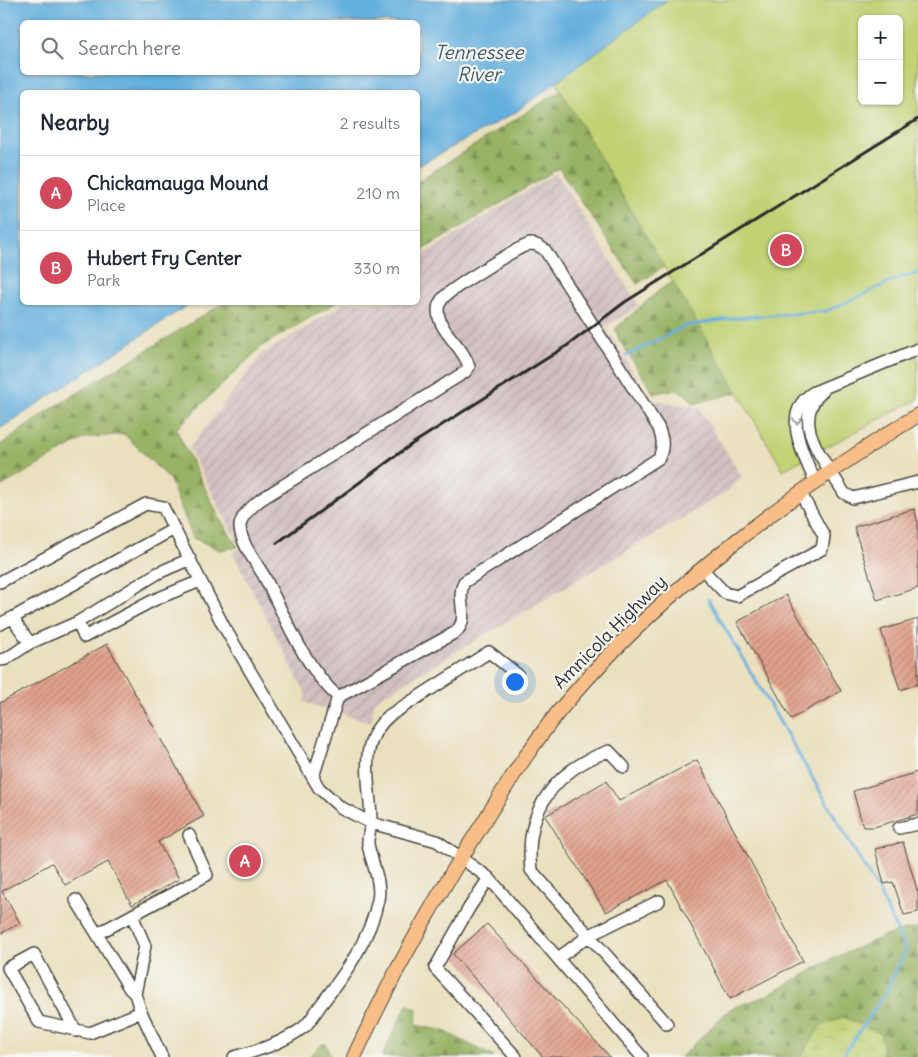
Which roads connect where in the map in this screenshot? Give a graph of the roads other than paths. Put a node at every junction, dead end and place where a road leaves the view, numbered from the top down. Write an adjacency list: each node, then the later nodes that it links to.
1 (918, 350): 2 (street)
2 (826, 388): 4 (street); 5 (street, one-way to 5)
3 (918, 415): 4 (main road, Amnicola Highway)
4 (831, 470): 5 (main road, Amnicola Highway); 6 (street)
5 (815, 481): 7 (main road, Amnicola Highway)
6 (918, 482)
7 (800, 492): 10 (main road, Amnicola Highway); 10 (street)
8 (174, 529): 9 (street); 12 (street); 13 (street)
9 (190, 559): 11 (street); 14 (street)
10 (702, 569): 26 (main road, Amnicola Highway)
11 (200, 581): 14 (street); 21 (street)
12 (0, 582)
13 (14, 617): 15 (street); 16 (street)
14 (78, 622): 16 (street)
15 (0, 624)
16 (30, 643): 17 (street)
17 (0, 660)
18 (517, 674): 22 (street)
19 (338, 698): 19 (street); 21 (street)
20 (624, 767): 32 (street)
21 (313, 777): 22 (street)
22 (371, 823): 26 (street); 40 (street)
23 (918, 824): 24 (street)
24 (899, 828)
25 (189, 835): 30 (street)
26 (461, 857): 27 (street); 41 (main road, Amnicola Highway)
27 (489, 878): 33 (street); 42 (street)
28 (76, 900): 31 (street)
29 (660, 901): 32 (street)
30 (132, 915): 31 (street); 35 (street)
31 (97, 934): 35 (street)
32 (590, 935): 33 (street); 37 (street)
33 (558, 958): 43 (street)
34 (4, 970): 38 (street); 38 (street)
35 (135, 994): 36 (street)
36 (142, 1012): 38 (street); 39 (street)
37 (667, 1024)
38 (76, 1031)
39 (162, 1057)
40 (234, 1057)
41 (354, 1057)
42 (516, 1057)
43 (642, 1057)

